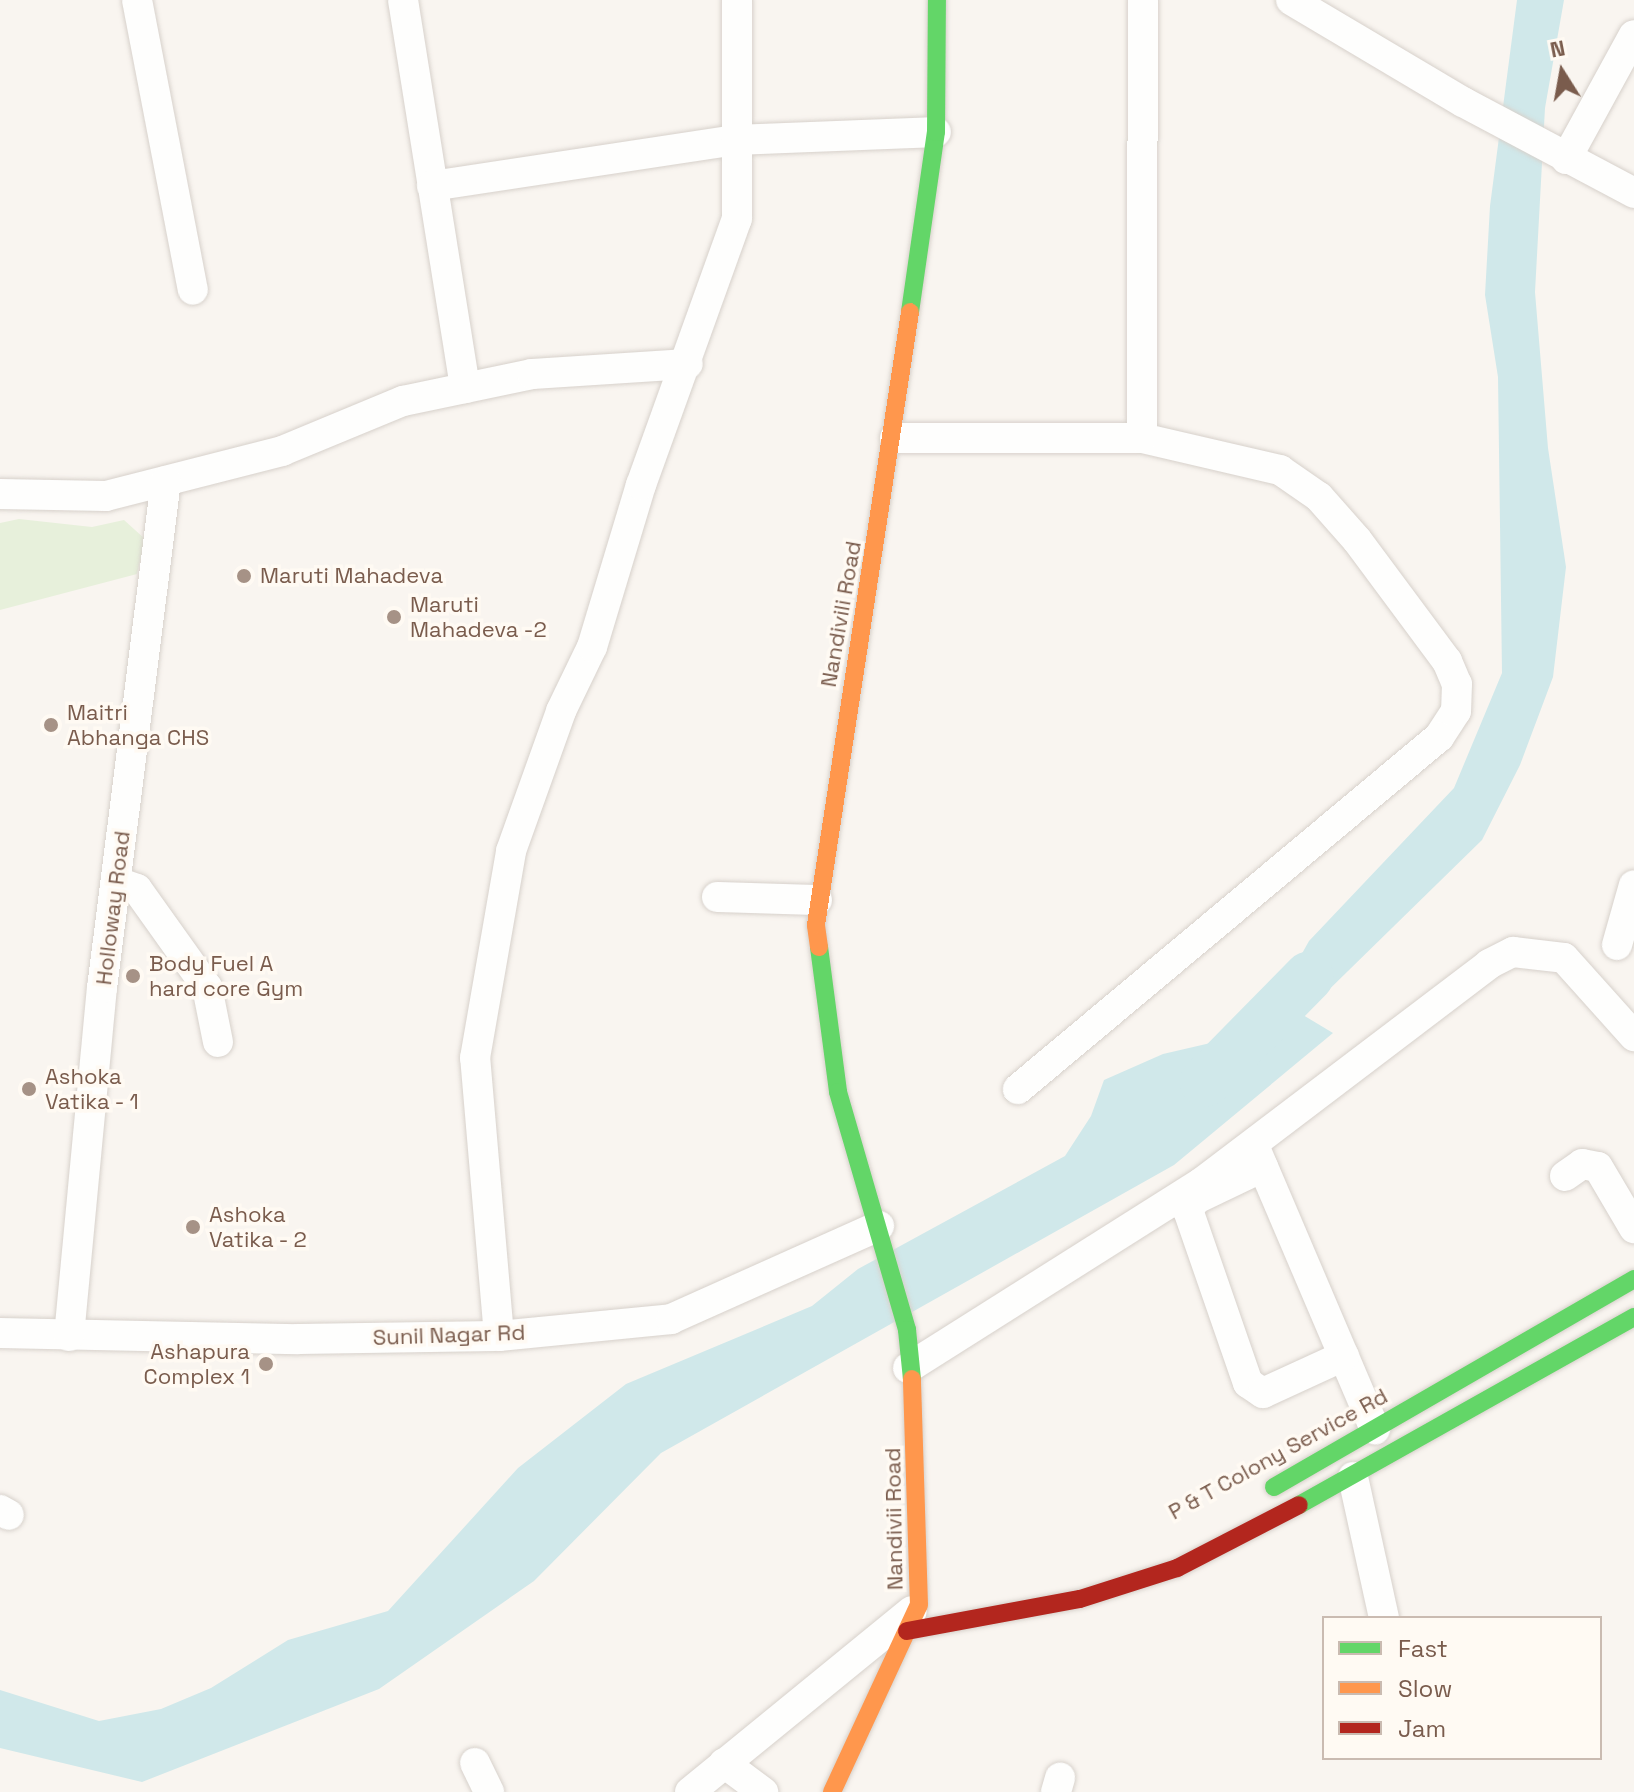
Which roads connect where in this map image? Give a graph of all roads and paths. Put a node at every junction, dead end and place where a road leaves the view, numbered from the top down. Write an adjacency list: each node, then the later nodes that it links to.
1 (137, 0): 13 (street)
2 (403, 0): 11 (street)
3 (737, 0): 9 (street)
4 (937, 0): 8 (street, Nandivili Road)
5 (1143, 0): 17 (street)
6 (1297, 2): 10 (street)
7 (1634, 35): 10 (street)
8 (936, 132): 9 (street); 16 (street, Nandivili Road)
9 (737, 140): 11 (street); 14 (street)
10 (1565, 158): 12 (street)
11 (432, 186): 15 (street)
12 (1634, 193)
13 (193, 290)
14 (688, 364): 15 (street); 36 (street)
15 (465, 388): 18 (street)
16 (895, 438): 17 (street); 23 (street, Nandivili Road)
17 (1142, 438): 27 (street)
18 (166, 481): 19 (street); 20 (street, Holloway Road)
19 (0, 494)
20 (117, 882): 26 (street); 35 (street, Holloway Road)
21 (1634, 885): 24 (street)
22 (717, 897): 23 (street)
23 (817, 900): 30 (street, Nandivili Road)
24 (1617, 945)
25 (1634, 1036): 28 (street)
26 (218, 1042)
27 (1018, 1089)
28 (1258, 1155): 37 (street); 37 (street); 38 (street)
29 (1565, 1176): 31 (street)
30 (880, 1228): 36 (street, Sunil Nagar Rd); 38 (street, Nandivii Road)
31 (1634, 1228)
32 (1634, 1279): 39 (street, P & T Colony Service Rd)
33 (1634, 1317): 40 (street)
34 (0, 1333): 35 (street, Sunil Nagar Rd)
35 (69, 1336): 36 (street, Sunil Nagar Rd)
36 (499, 1336)
37 (1344, 1356): 39 (street)
38 (908, 1368): 42 (street, Nandivii Road)
39 (1365, 1435): 40 (street); 41 (street, P & T Colony Service Rd)
40 (1361, 1473): 42 (street); 43 (street)
41 (1252, 1499)
42 (920, 1613): 45 (street); 49 (street, Nandivii Road)
43 (1384, 1616)
44 (475, 1763): 46 (street)
45 (724, 1763): 47 (street); 48 (street)
46 (489, 1792)
47 (690, 1792)
48 (763, 1792)
49 (832, 1792)

